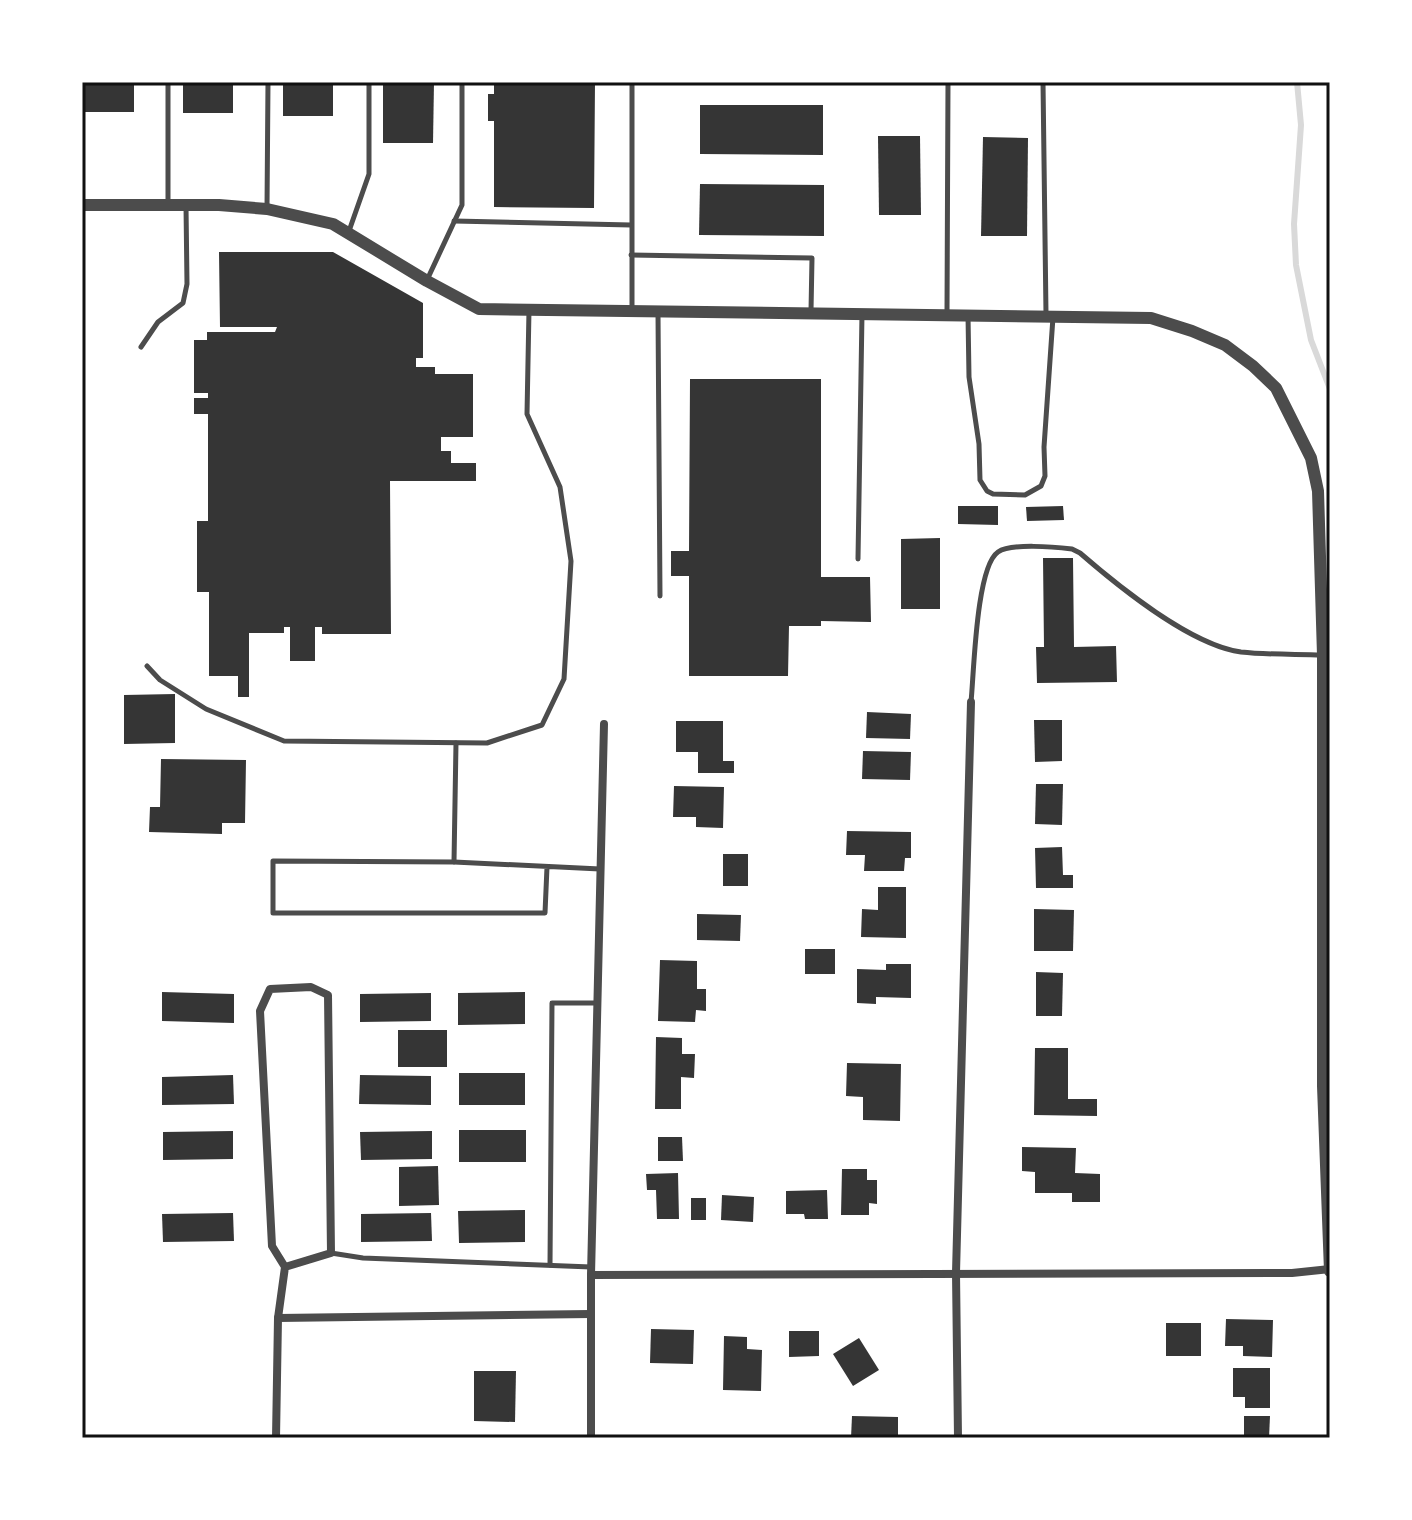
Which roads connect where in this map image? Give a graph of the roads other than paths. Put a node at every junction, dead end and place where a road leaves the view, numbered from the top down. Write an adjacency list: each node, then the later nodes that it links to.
1 (168, 82): 9 (lane)
2 (268, 82): 11 (lane)
3 (369, 82): 14 (lane)
4 (462, 82): 12 (lane)
5 (632, 82): 13 (lane)
6 (948, 82): 22 (lane)
7 (1043, 82): 24 (lane)
8 (82, 205): 9 (street)
9 (168, 205): 10 (street)
10 (186, 205): 11 (street); 25 (lane)
11 (267, 209): 14 (street)
12 (454, 221): 13 (lane); 16 (lane)
13 (631, 225): 15 (lane)
14 (349, 232): 16 (street)
15 (631, 255): 18 (lane); 20 (lane)
16 (427, 281): 17 (street)
17 (529, 309): 18 (street); 32 (lane)
18 (632, 310): 19 (street)
19 (658, 311): 20 (street); 27 (lane)
20 (811, 312): 21 (street)
21 (862, 313): 22 (street); 26 (lane)
22 (947, 314): 23 (street)
23 (968, 314): 24 (street); 24 (lane)
24 (1050, 315): 28 (street)
25 (141, 347)
26 (858, 559)
27 (660, 596)
28 (1323, 655): 30 (lane); 36 (street)
29 (147, 666): 32 (lane)
30 (971, 702): 43 (street)
31 (604, 724): 35 (street)
32 (456, 743): 33 (lane)
33 (454, 862): 34 (lane); 34 (lane)
34 (547, 867): 35 (lane)
35 (600, 869): 37 (street)
36 (1326, 931): 41 (street)
37 (597, 1003): 39 (lane); 42 (street)
38 (331, 1253): 39 (lane); 40 (street); 40 (street)
39 (550, 1265): 42 (lane)
40 (285, 1267): 45 (street)
41 (1330, 1270): 43 (street)
42 (591, 1271): 43 (street); 44 (street)
43 (956, 1273): 48 (street)
44 (591, 1314): 45 (street); 47 (street)
45 (278, 1318): 46 (street)
46 (276, 1438)
47 (591, 1438)
48 (958, 1438)

